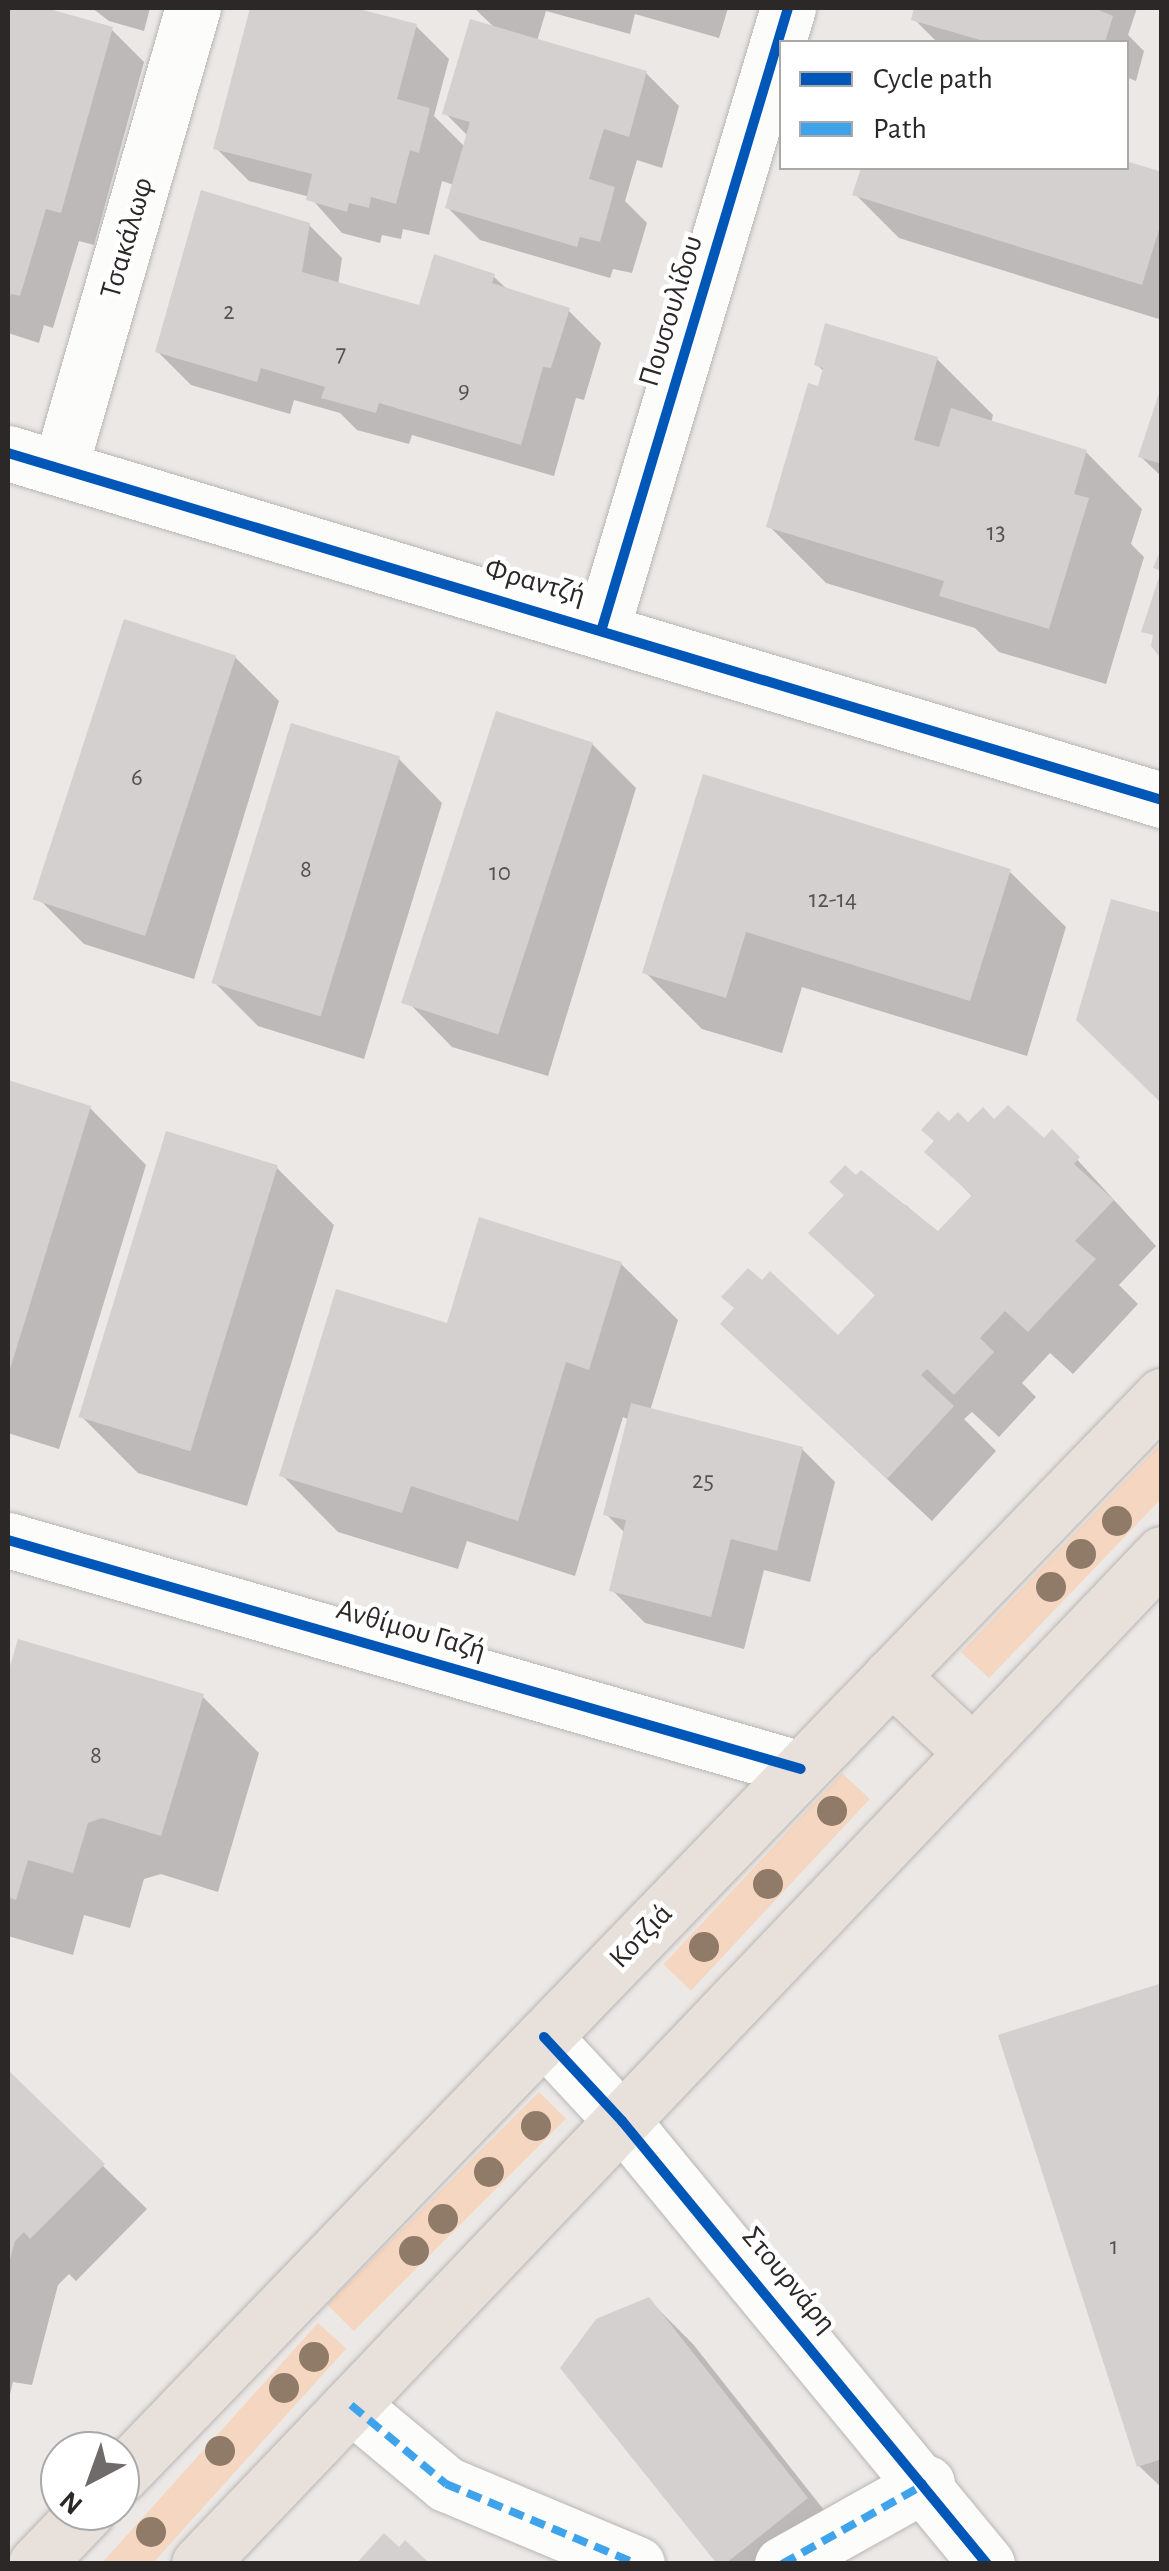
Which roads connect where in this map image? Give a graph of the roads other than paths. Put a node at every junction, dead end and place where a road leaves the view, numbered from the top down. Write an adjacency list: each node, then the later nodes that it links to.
1 (193, 8): 4 (street, Τσακάλωφ)
2 (788, 8): 5 (street, Πουσουλίδου)
3 (8, 453): 4 (street, Φραντζή)
4 (60, 468): 5 (street, Φραντζή)
5 (602, 628): 6 (street, Φραντζή)
6 (1162, 800)
7 (1162, 1396): 10 (main road, Κοτζιά)
8 (8, 1540): 12 (street, Ανθίμου Γαζή)
9 (1162, 1554): 11 (main road)
10 (892, 1676): 11 (main road); 12 (main road, Κοτζιά)
11 (971, 1751): 14 (main road)
12 (802, 1768): 13 (main road, Κοτζιά)
13 (544, 2037): 14 (street, Στουρνάρη); 16 (main road, Κοτζιά)
14 (622, 2121): 15 (main road); 17 (street, Στουρνάρη)
15 (350, 2404): 20 (main road); 21 (street)
16 (140, 2455)
17 (927, 2483): 22 (street); 23 (street, Στουρνάρη)
18 (68, 2531): 19 (main road)
19 (36, 2564)
20 (200, 2564)
21 (637, 2564)
22 (782, 2564)
23 (987, 2564)

